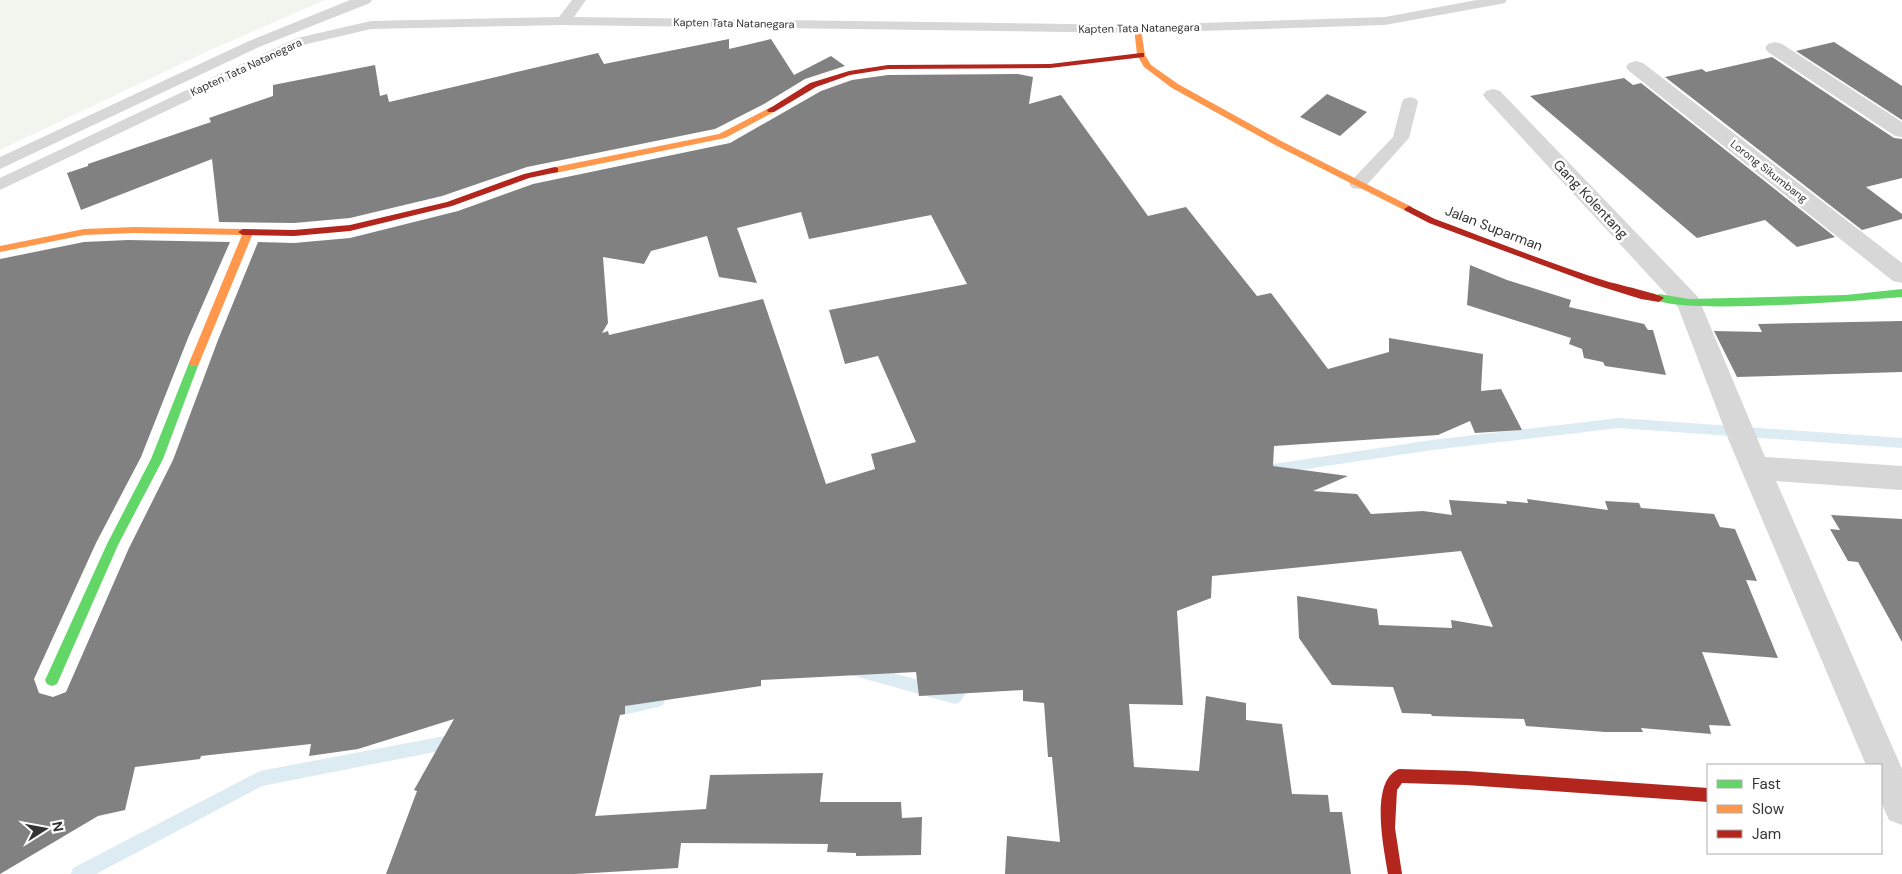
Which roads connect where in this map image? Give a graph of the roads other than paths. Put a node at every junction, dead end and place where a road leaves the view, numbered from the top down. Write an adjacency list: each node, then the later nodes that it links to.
1 (365, 0): 13 (lane)
2 (579, 0): 5 (lane)
3 (1500, 0): 4 (lane, Kapten Tata Natanegara)
4 (1417, 7): 6 (lane, Kapten Tata Natanegara)
5 (563, 21): 6 (lane, Kapten Tata Natanegara); 15 (lane, Kapten Tata Natanegara)
6 (1137, 29): 8 (street)
7 (1775, 48): 12 (street)
8 (1141, 55): 14 (street, Jalan Suparman); 16 (street)
9 (1636, 67): 18 (street, Lorong Sikumbang)
10 (1493, 95): 20 (street, Gang Kolentang)
11 (1410, 102): 14 (lane)
12 (1902, 131)
13 (0, 164)
14 (1358, 184): 20 (street, Jalan Suparman)
15 (0, 185)
16 (248, 232): 17 (street); 23 (street)
17 (0, 249)
18 (1902, 275)
19 (1902, 293): 20 (street, Jalan Suparman)
20 (1689, 303): 21 (street)
21 (1750, 455): 22 (street); 24 (street)
22 (1902, 478)
23 (52, 680)
24 (1876, 764)
25 (1882, 779): 27 (street)
26 (1707, 795): 28 (street)
27 (1894, 808)
28 (1396, 874)

